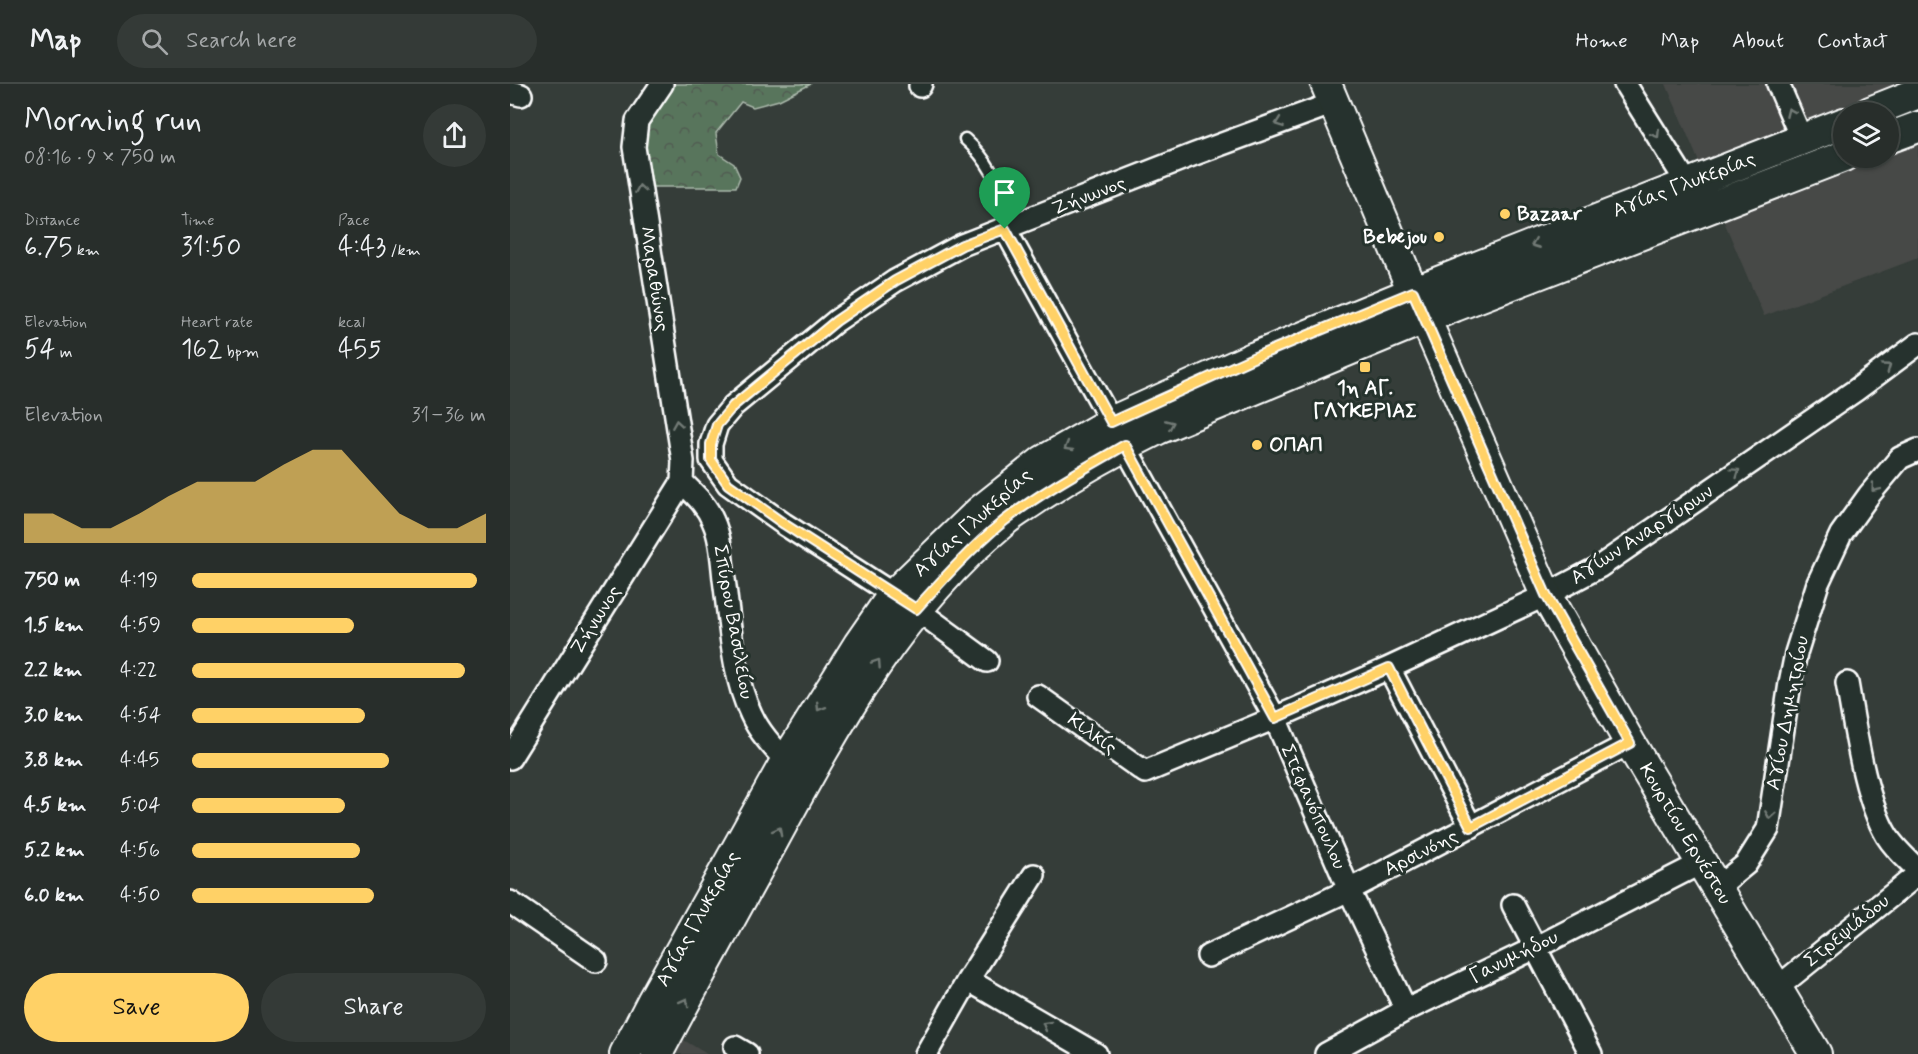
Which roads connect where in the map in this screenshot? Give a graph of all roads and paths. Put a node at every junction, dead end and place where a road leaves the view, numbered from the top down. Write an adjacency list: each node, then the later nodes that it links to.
1 (662, 84): 20 (street, Μαραθώνος, one-way to 1)
2 (1626, 84): 13 (street, one-way to 13)
3 (1778, 84): 11 (street, one-way to 3)
4 (1330, 93): 14 (street, Ζήνωνος, one-way to 14); 15 (street, Κουρτίου Ερνέστου)
5 (1918, 93): 6 (street)
6 (1895, 102)
7 (1833, 127): 11 (street, Αγίας Γλυκερίας)
8 (1918, 127): 9 (street)
9 (1899, 134)
10 (965, 139): 14 (lane, Στεφανόπουλου)
11 (1802, 140): 13 (street, Αγίας Γλυκερίας)
12 (1833, 160): 16 (street, Αγίας Γλυκερίας)
13 (1687, 183): 15 (street, Αγίας Γλυκερίας, one-way to 15)
14 (1010, 227): 18 (street, Στεφανόπουλου); 22 (street, Ζήνωνος)
15 (1413, 292): 16 (street, Κουρτίου Ερνέστου); 18 (street, Αγίας Γλυκερίας)
16 (1425, 319): 18 (street, Αγίας Γλυκερίας, one-way to 16); 21 (street, Κουρτίου Ερνέστου)
17 (1918, 344): 21 (street, Αγίων Αναργύρων, one-way to 17)
18 (1118, 434): 22 (street, Αγίας Γλυκερίας); 27 (street, Στεφανόπουλου)
19 (1918, 450): 35 (street, Αγίου Δημητρίου, one-way to 35)
20 (682, 482): 29 (street, Ζήνωνος); 30 (street, Σπύρου Βασιλείου)
21 (1546, 595): 24 (street, Αγίων Αναργύρων); 28 (street, Κουρτίου Ερνέστου)
22 (905, 602): 23 (street); 30 (street, Αγίας Γλυκερίας, one-way to 30); 46 (street, Αγίας Γλυκερίας, one-way to 22)
23 (987, 661)
24 (1389, 668): 27 (street, Αγίων Αναργύρων); 32 (street)
25 (1847, 683): 33 (street)
26 (1038, 696): 31 (street, Κιλκίς)
27 (1275, 718): 31 (street, Αγίων Αναργύρων); 36 (street, Στεφανόπουλου)
28 (1630, 743): 32 (street, Αρσινόης); 35 (street, Κουρτίου Ερνέστου)
29 (510, 758)
30 (786, 761): 45 (street, Αγίας Γλυκερίας)
31 (1145, 772)
32 (1471, 827): 36 (street, Αρσινόης)
33 (1918, 872): 43 (street, Στρεψιάδου)
34 (1034, 874): 42 (street)
35 (1710, 875): 39 (street, Γανυμήδου); 43 (street, Κουρτίου Ερνέστου)
36 (1350, 890): 40 (street, Αρσινόης); 44 (street, Στεφανόπουλου)
37 (510, 902): 41 (street)
38 (1513, 905): 39 (street)
39 (1535, 948): 44 (street, Γανυμήδου); 50 (street)
40 (1208, 956)
41 (596, 960)
42 (968, 980): 47 (street); 48 (street, one-way to 42)
43 (1777, 988): 51 (street, Κουρτίου Ερνέστου)
44 (1406, 1010): 49 (street, Γανυμήδου)
45 (625, 1054)
46 (657, 1054)
47 (927, 1054)
48 (1096, 1054)
49 (1326, 1054)
50 (1591, 1054)
51 (1816, 1054)

